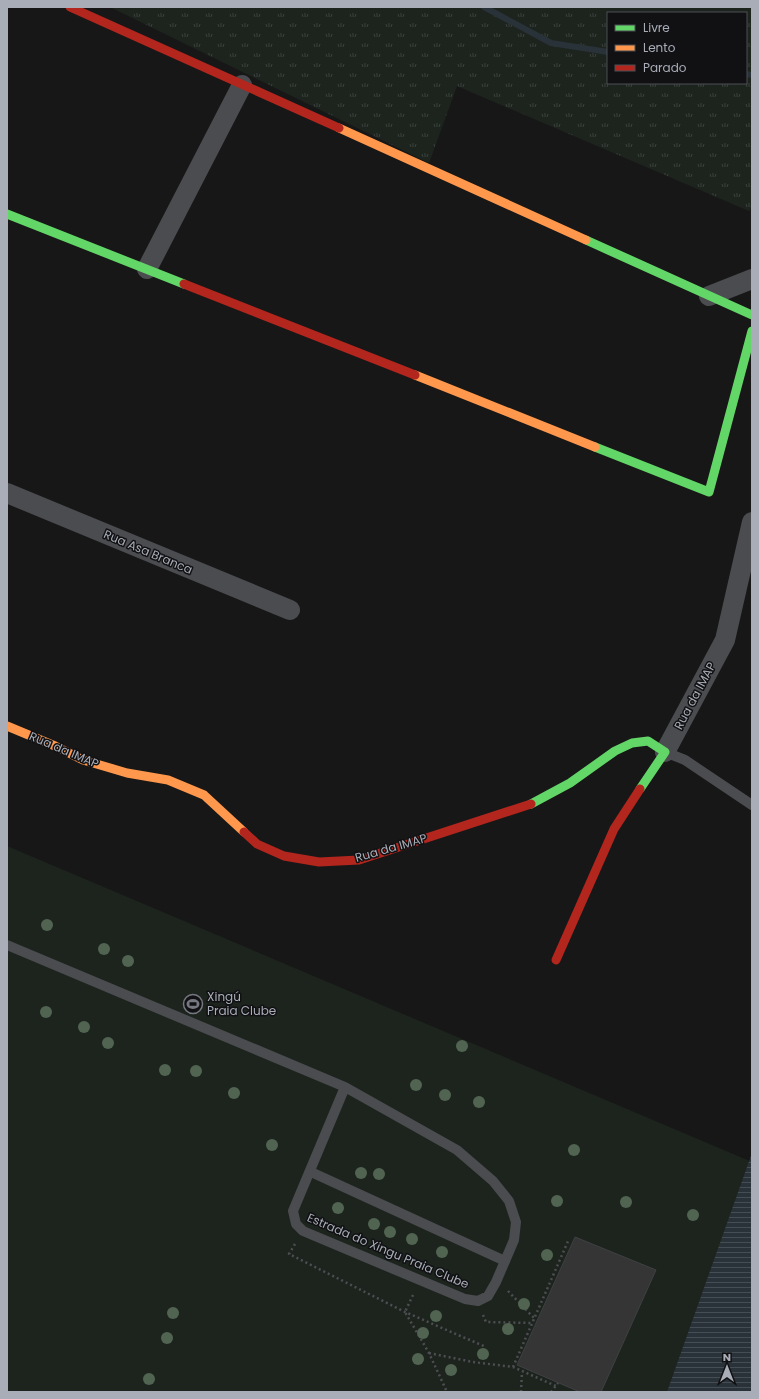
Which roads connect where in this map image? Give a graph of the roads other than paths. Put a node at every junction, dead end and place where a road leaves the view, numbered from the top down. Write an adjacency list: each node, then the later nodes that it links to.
1 (70, 7): 2 (street)
2 (242, 85): 4 (street); 6 (street)
3 (7, 214): 4 (street)
4 (147, 269): 8 (street)
5 (752, 279): 6 (street)
6 (709, 296): 7 (street)
7 (752, 315)
8 (752, 331)
9 (7, 493): 11 (street, Rua Asa Branca)
10 (752, 522): 13 (street, Rua da IMAP)
11 (290, 610)
12 (7, 726): 13 (street, Rua da IMAP)
13 (665, 752): 14 (lane, Rua da IMAP); 16 (street, Rua da IMAP)
14 (752, 805)
15 (7, 945): 17 (lane, Estrada do Xingu Praia Clube)
16 (556, 960)
17 (345, 1087): 18 (lane, Estrada do Xingu Praia Clube); 19 (lane, Estrada do Xingu Praia Clube)
18 (311, 1172): 19 (lane); 19 (lane, Estrada do Xingu Praia Clube)
19 (505, 1261)

